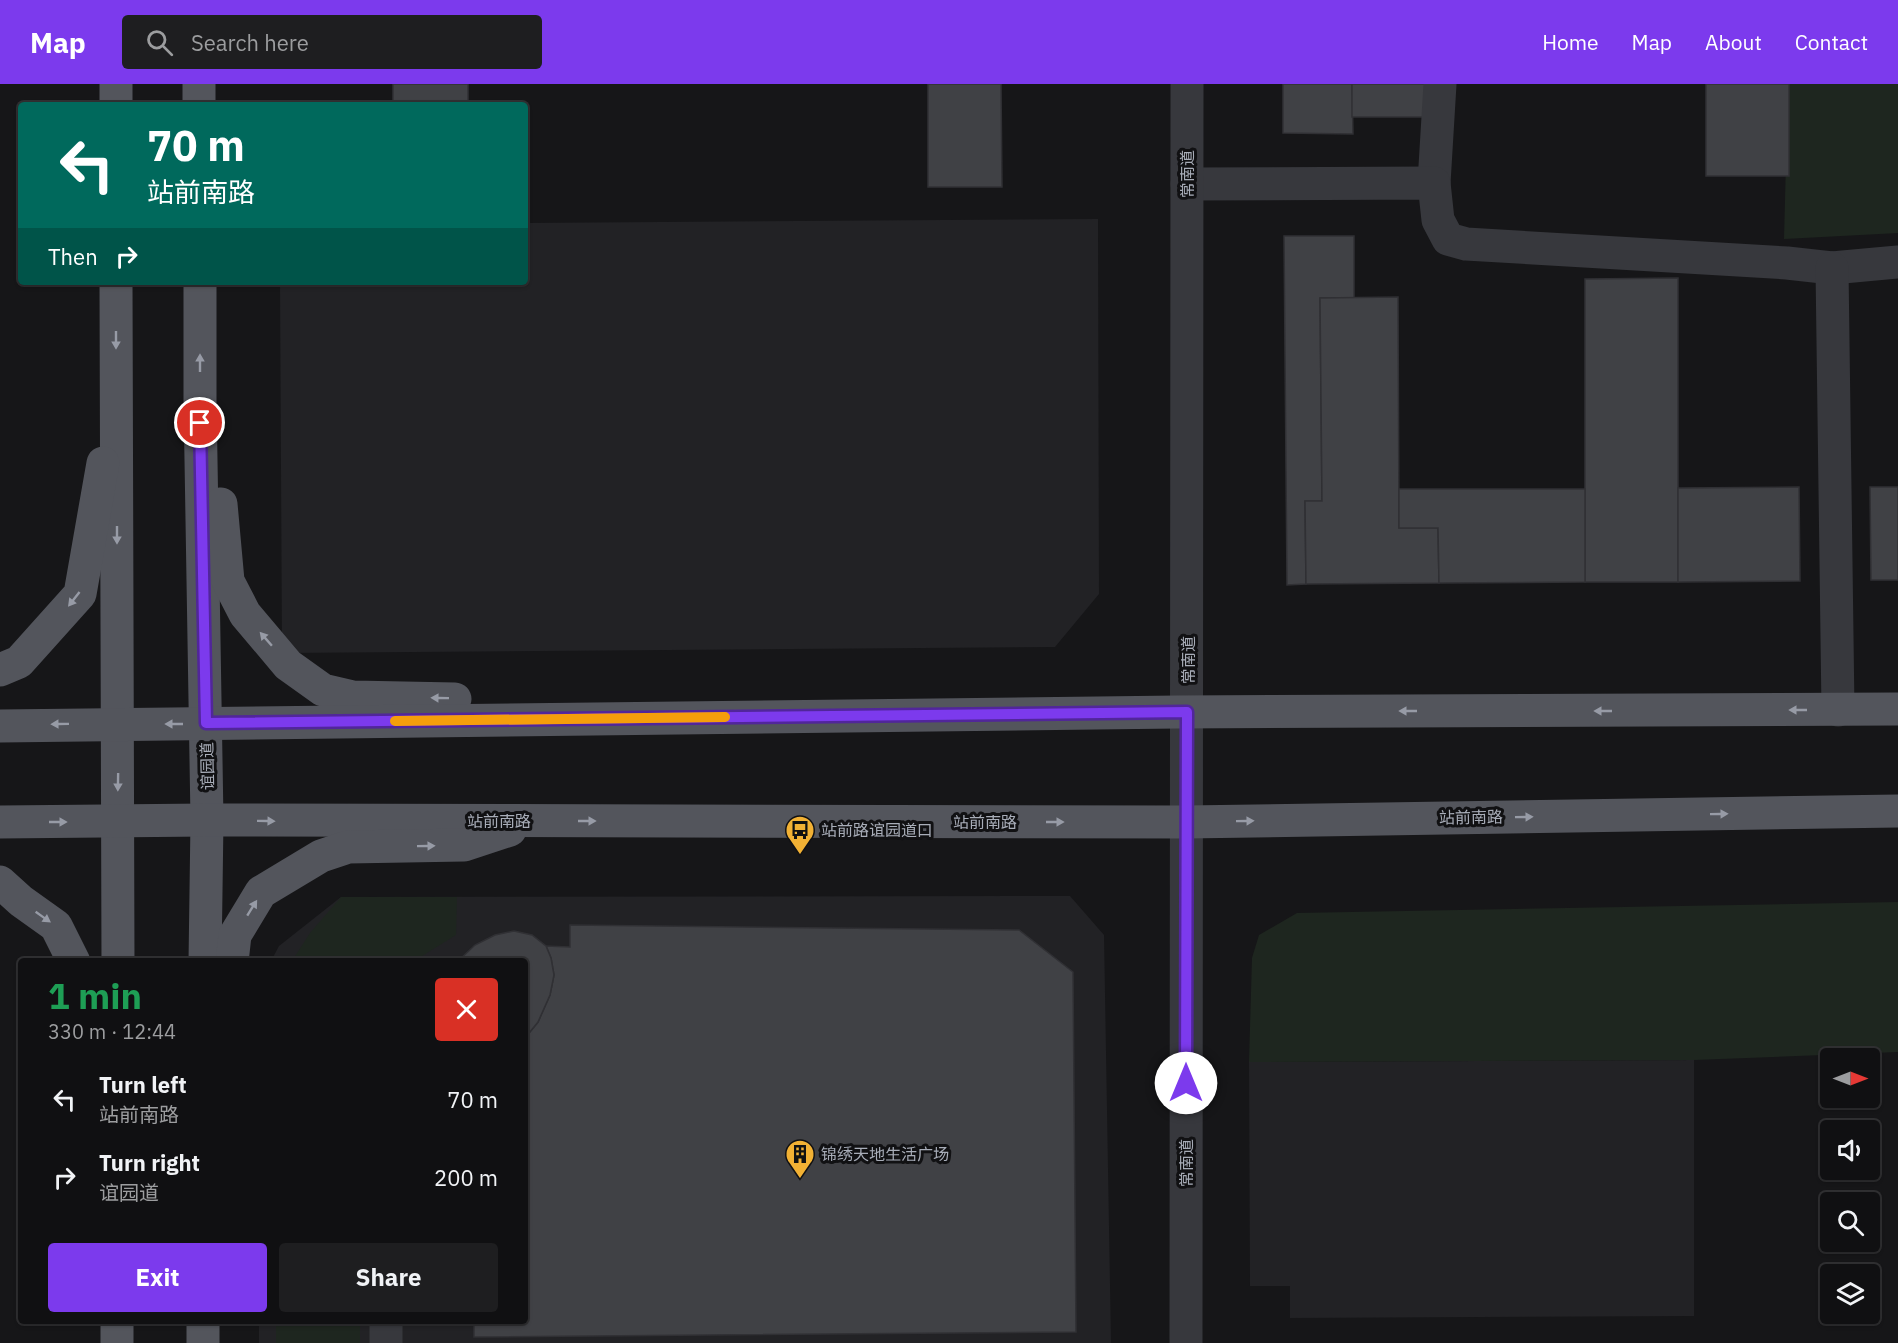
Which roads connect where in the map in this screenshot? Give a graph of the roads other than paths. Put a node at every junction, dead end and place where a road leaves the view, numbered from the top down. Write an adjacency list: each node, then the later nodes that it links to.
1 (116, 84): 5 (main road)
2 (199, 84): 6 (main road)
3 (1187, 84): 7 (street, 常南道)
4 (1440, 84): 8 (street)
5 (116, 102)
6 (199, 102)
7 (1187, 183): 8 (street); 18 (street, 常南道)
8 (1434, 183): 10 (street)
9 (1898, 262): 10 (street)
10 (1832, 268): 17 (street)
11 (116, 285): 13 (main road, one-way to 13)
12 (200, 285): 14 (main road, 谊园道, one-way to 12)
13 (117, 400): 15 (main road, one-way to 15); 21 (main road, one-way to 21)
14 (200, 400): 19 (main road, one-way to 14); 20 (main road, 谊园道)
15 (0, 670)
16 (1898, 709): 17 (main road)
17 (1838, 710): 18 (main road, one-way to 18)
18 (1187, 712): 19 (main road); 28 (street, 常南道)
19 (538, 720): 20 (main road)
20 (206, 723): 21 (main road, one-way to 21); 24 (main road, 谊园道)
21 (119, 724): 22 (main road, one-way to 22); 27 (main road, one-way to 27)
22 (0, 726)
23 (1898, 811): 28 (main road, 站前南路, one-way to 23)
24 (207, 820): 25 (main road, 站前南路, one-way to 25); 27 (main road, 站前南路); 32 (main road, 谊园道)
25 (537, 821): 28 (main road, 站前南路, one-way to 28); 33 (main road, one-way to 25)
26 (0, 822): 27 (main road, 站前南路, one-way to 27)
27 (117, 822): 31 (main road)
28 (1186, 822): 40 (street, 常南道)
29 (0, 882): 30 (main road, one-way to 30)
30 (72, 958)
31 (118, 958)
32 (206, 958)
33 (232, 958)
34 (117, 1324): 37 (main road)
35 (203, 1324): 38 (main road)
36 (386, 1324): 39 (street)
37 (117, 1343)
38 (203, 1343)
39 (386, 1343)
40 (1186, 1343)

